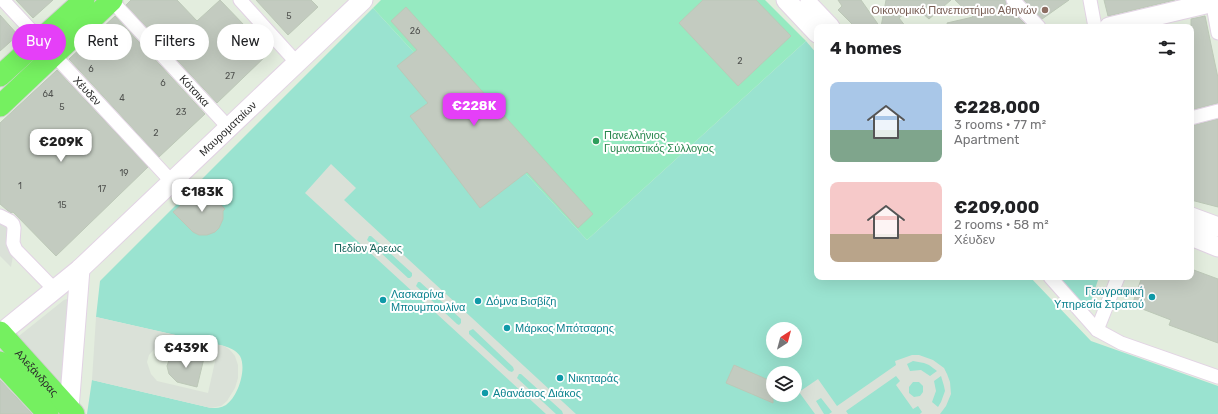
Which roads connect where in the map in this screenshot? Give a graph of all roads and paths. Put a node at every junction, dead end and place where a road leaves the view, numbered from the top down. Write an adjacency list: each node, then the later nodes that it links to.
1 (3, 0): 11 (street, Χέυδεν)
2 (84, 0): 12 (main road)
3 (112, 0): 19 (main road); 28 (street, Κότσικα)
4 (240, 0): 23 (street)
5 (363, 0): 23 (main road, Μαυροματαίων)
6 (786, 0): 17 (main road)
7 (804, 0): 13 (main road)
8 (1013, 0): 14 (street)
9 (1090, 0): 15 (street)
10 (1214, 1): 16 (main road); 18 (street)
11 (25, 24)
12 (66, 24)
13 (827, 24)
14 (1035, 24)
15 (1094, 24)
16 (1121, 24)
17 (814, 30)
18 (1218, 33)
19 (66, 34)
20 (27, 60): 24 (main road)
21 (37, 60): 25 (main road)
22 (58, 60): 29 (street, Χέυδεν)
23 (297, 63): 28 (main road, Μαυροματαίων)
24 (0, 76)
25 (0, 106)
26 (1218, 111): 27 (street)
27 (1194, 117)
28 (229, 128): 29 (main road, Μαυροματαίων)
29 (172, 182): 35 (main road, Μαυροματαίων)
30 (0, 216): 38 (street)
31 (1194, 218): 32 (main road)
32 (1217, 226)
33 (1194, 237): 34 (main road)
34 (1218, 247)
35 (80, 269): 38 (main road, Μαυροματαίων); 43 (main road)
36 (1053, 280): 39 (street)
37 (1117, 280): 39 (street)
38 (55, 290): 40 (main road, Μαυροματαίων)
39 (1097, 330): 42 (street)
40 (1, 333): 43 (main road, Αλεξάνδρας)
41 (0, 362): 44 (main road, Αλεξάνδρας)
42 (1218, 377)
43 (72, 412)
44 (48, 414)

